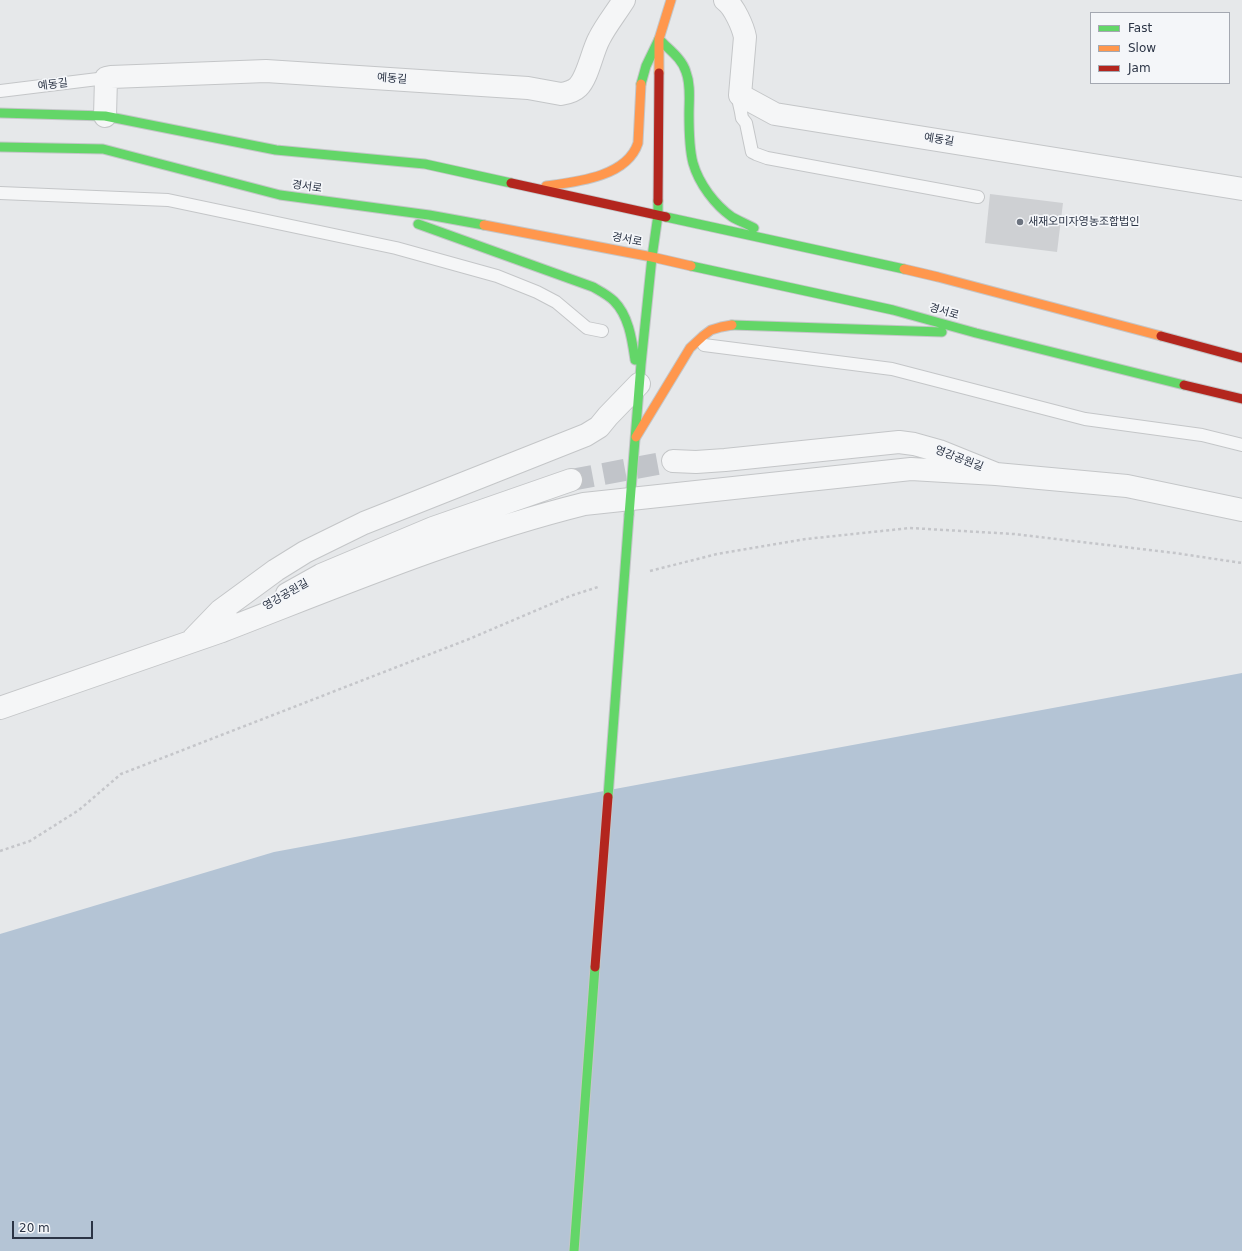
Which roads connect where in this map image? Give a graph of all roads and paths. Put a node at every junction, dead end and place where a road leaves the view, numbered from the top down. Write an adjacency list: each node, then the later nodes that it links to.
1 (624, 0): 5 (street, 예동길)
2 (671, 0): 4 (main road)
3 (725, 0): 7 (street)
4 (659, 39): 11 (main road); 16 (main road); 17 (main road)
5 (106, 78): 6 (lane, 예동길); 9 (street)
6 (0, 91)
7 (740, 95): 12 (street, 예동길); 14 (lane)
8 (0, 113): 9 (main road)
9 (105, 116): 11 (main road)
10 (0, 147): 15 (main road, 경서로)
11 (533, 188): 16 (main road)
12 (1242, 190)
13 (0, 193): 19 (lane)
14 (978, 198)
15 (371, 208): 18 (main road, 경서로); 23 (main road)
16 (658, 215): 17 (main road); 18 (main road)
17 (780, 241): 22 (main road)
18 (652, 257): 20 (main road, 경서로); 23 (main road)
19 (602, 330)
20 (976, 333): 24 (main road, 경서로); 25 (main road)
21 (704, 346): 26 (lane)
22 (1242, 358)
23 (639, 384): 25 (main road); 33 (street)
24 (1242, 399)
25 (634, 442): 30 (main road)
26 (1242, 445)
27 (673, 461): 28 (street, 영강공원길)
28 (996, 474): 30 (street); 31 (street, 영강공원길)
29 (571, 480): 32 (street, 영강공원길)
30 (630, 507): 32 (street); 35 (main road, bridge)
31 (1242, 510)
32 (222, 631): 33 (street, 영강공원길)
33 (189, 643): 34 (street, 영강공원길)
34 (0, 708)
35 (574, 1251)

